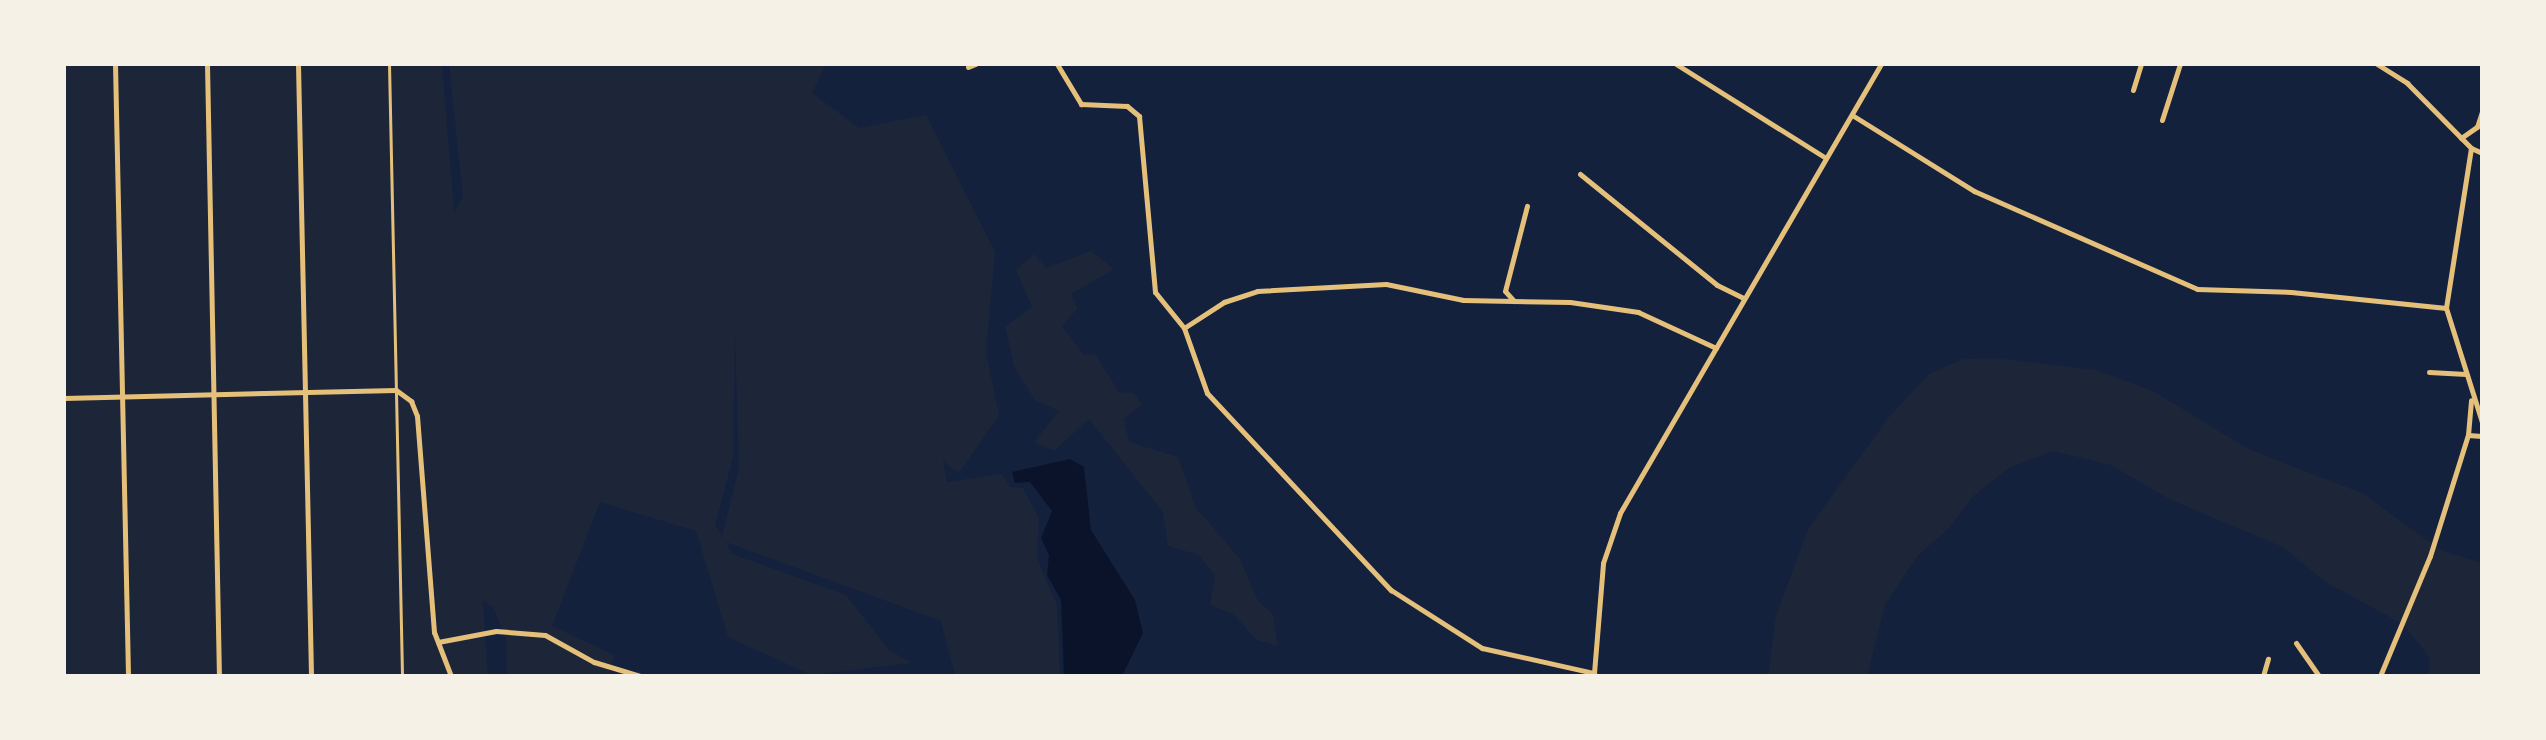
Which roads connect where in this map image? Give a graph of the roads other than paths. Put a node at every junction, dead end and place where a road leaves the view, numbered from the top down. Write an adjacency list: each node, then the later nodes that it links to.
1 (115, 64): 31 (street)
2 (207, 64): 30 (street)
3 (298, 64): 29 (street)
4 (389, 64): 28 (lane)
5 (1057, 64): 24 (street)
6 (1676, 64): 18 (street)
7 (1881, 64): 13 (street)
8 (2141, 64): 11 (street)
9 (2180, 64): 14 (street)
10 (2377, 64): 15 (street)
11 (2133, 90)
12 (2482, 112): 15 (street)
13 (1852, 115): 18 (street); 23 (street)
14 (2162, 120)
15 (2461, 138): 16 (street)
16 (2471, 148): 17 (street); 23 (street)
17 (2482, 153)
18 (1824, 157): 21 (street)
19 (1580, 174): 21 (street)
20 (1527, 206): 22 (street)
21 (1744, 298): 25 (street)
22 (1514, 302): 24 (street); 25 (street)
23 (2446, 308): 27 (street)
24 (1184, 328): 40 (street)
25 (1716, 348): 40 (street)
26 (2429, 372): 27 (street)
27 (2466, 374): 33 (street)
28 (396, 390): 29 (street); 37 (street); 44 (lane)
29 (305, 392): 30 (street); 43 (street)
30 (213, 395): 31 (street); 42 (street)
31 (122, 397): 32 (street); 41 (street)
32 (64, 398)
33 (2471, 400): 34 (street); 35 (street)
34 (2482, 422)
35 (2468, 435): 36 (street); 49 (street)
36 (2482, 436)
37 (438, 642): 45 (street); 46 (street)
38 (2296, 643): 48 (street)
39 (2268, 659): 47 (street)
40 (1594, 675)
41 (128, 676)
42 (219, 676)
43 (311, 676)
44 (402, 676)
45 (451, 676)
46 (640, 676)
47 (2263, 676)
48 (2319, 676)
49 (2380, 676)

